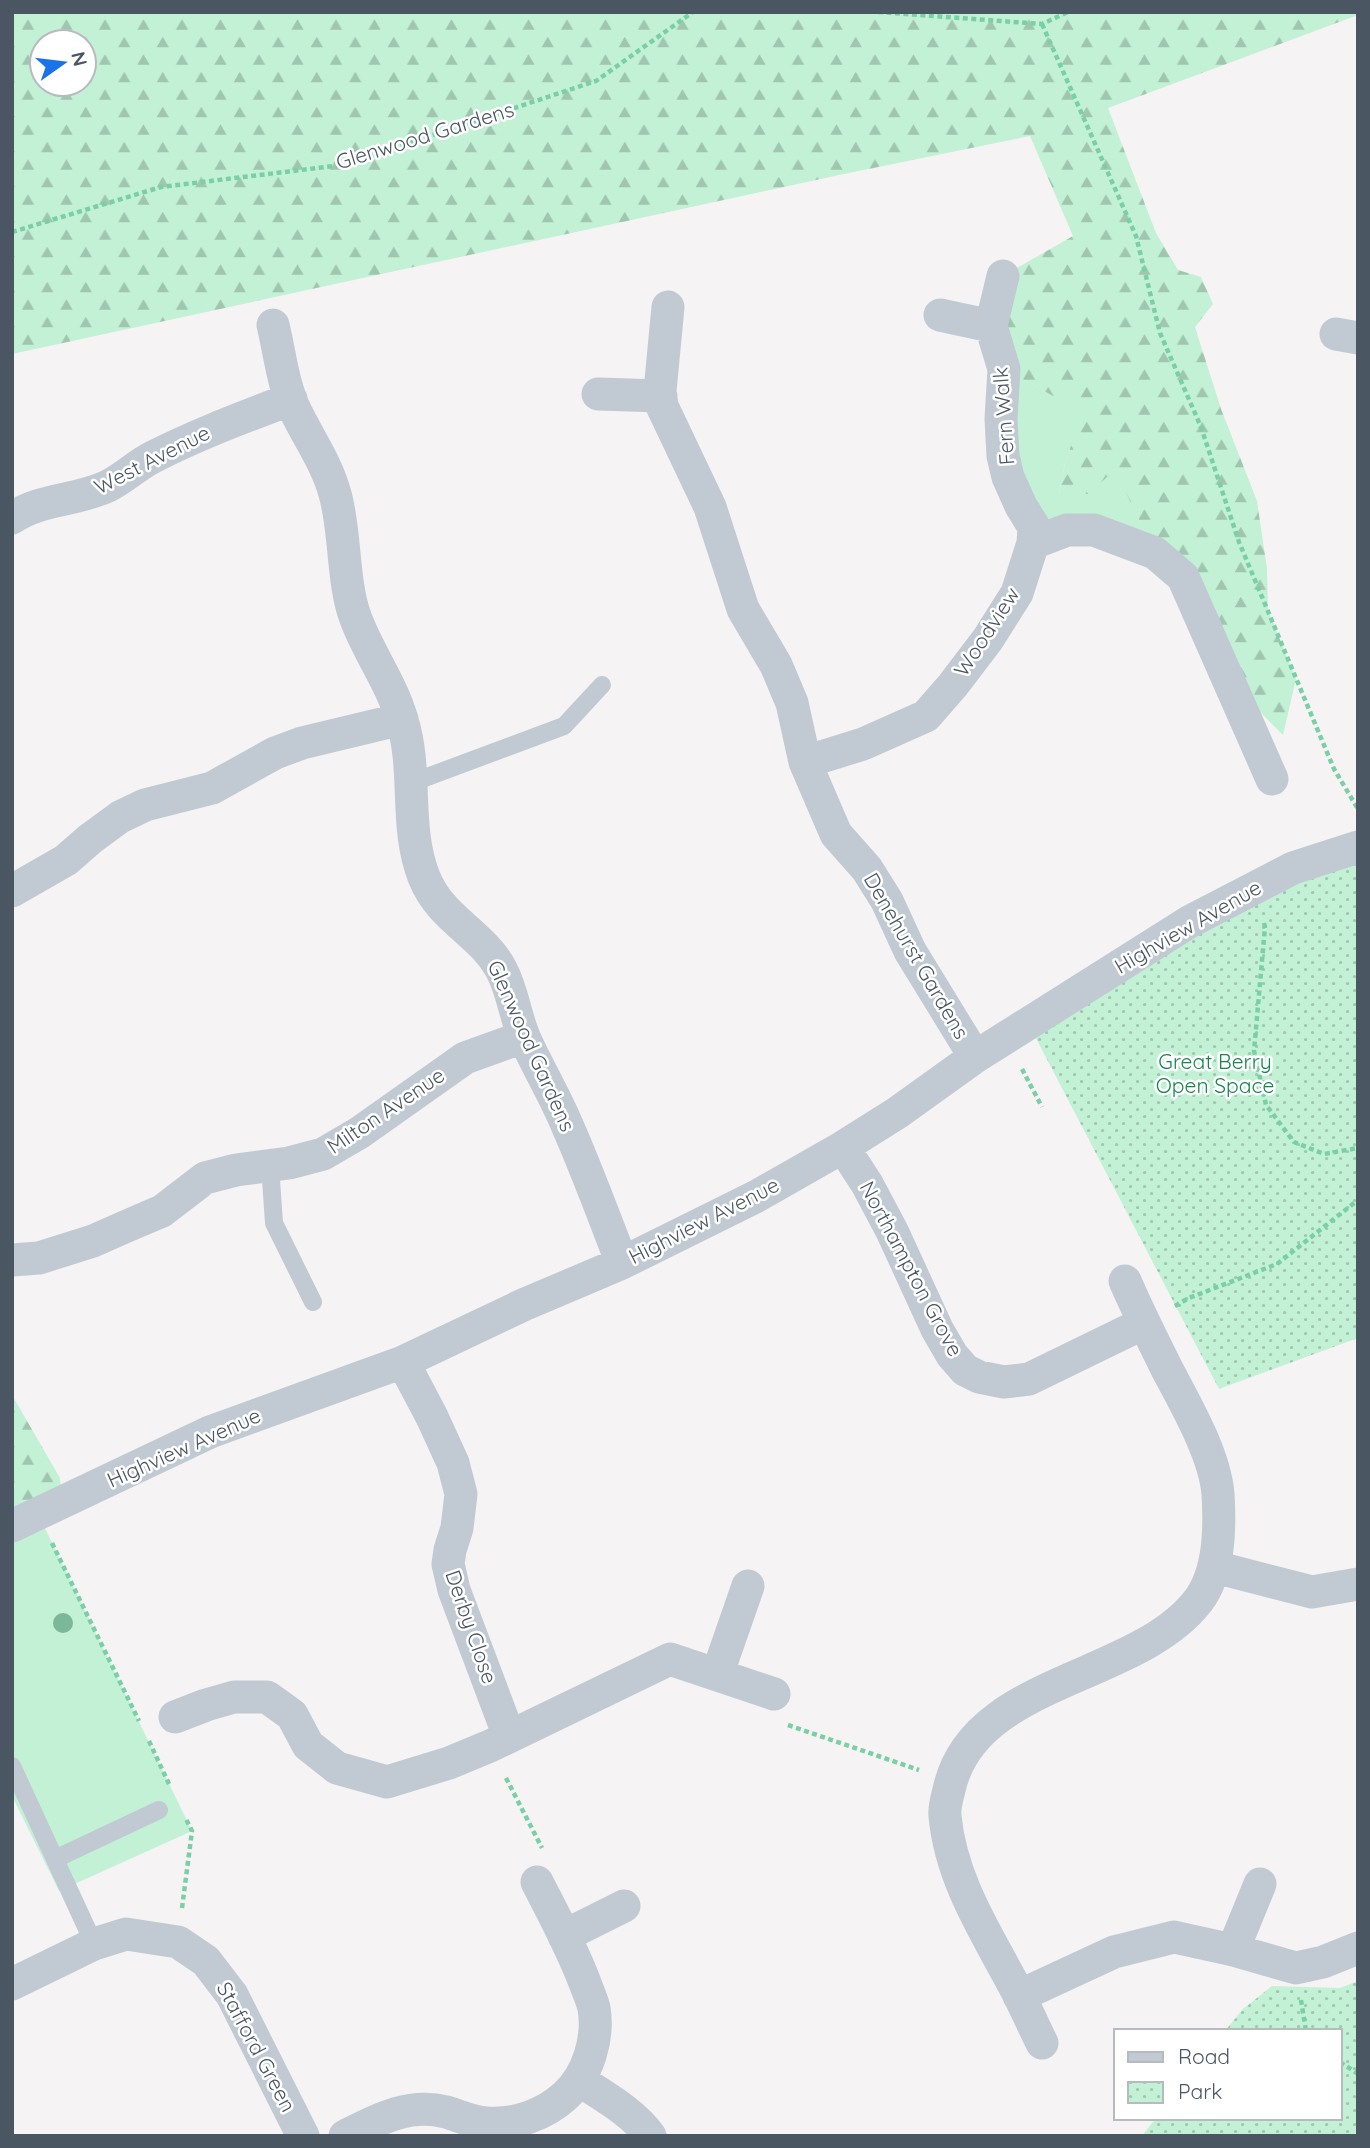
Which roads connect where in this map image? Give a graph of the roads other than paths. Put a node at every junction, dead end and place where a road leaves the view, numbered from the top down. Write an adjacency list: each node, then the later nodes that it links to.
1 (1003, 276): 5 (street)
2 (668, 307): 7 (street, Denehurst Gardens)
3 (940, 315): 5 (street)
4 (273, 325): 8 (street, Glenwood Gardens)
5 (991, 326): 10 (street, Fern Walk)
6 (598, 394): 7 (street)
7 (661, 396): 13 (street, Denehurst Gardens)
8 (291, 399): 9 (street, West Avenue); 12 (street, Glenwood Gardens)
9 (12, 518)
10 (1033, 543): 13 (street, Woodview); 14 (street)
11 (602, 685): 15 (lane)
12 (402, 719): 15 (street, Glenwood Gardens); 17 (street)
13 (805, 762): 19 (street, Denehurst Gardens)
14 (1272, 779)
15 (411, 783): 18 (street, Glenwood Gardens)
16 (1358, 847): 19 (street, Highview Avenue)
17 (12, 891)
18 (523, 1037): 21 (street, Milton Avenue); 23 (street, Glenwood Gardens)
19 (975, 1057): 20 (street, Highview Avenue)
20 (843, 1147): 23 (street, Highview Avenue); 26 (street, Northampton Grove)
21 (270, 1165): 22 (street, Milton Avenue); 25 (lane)
22 (12, 1260)
23 (622, 1263): 27 (street, Highview Avenue)
24 (1125, 1280): 26 (street)
25 (313, 1302)
26 (1144, 1324): 29 (street)
27 (403, 1362): 28 (street, Highview Avenue); 35 (street, Derby Close)
28 (25, 1520)
29 (1215, 1567): 30 (street); 47 (street)
30 (1358, 1584)
31 (748, 1586): 32 (street)
32 (717, 1675): 33 (street); 35 (street)
33 (774, 1694)
34 (175, 1717): 35 (street)
35 (499, 1741)
36 (12, 1766): 38 (lane)
37 (159, 1810): 38 (lane)
38 (55, 1859): 43 (lane)
39 (537, 1882): 42 (street)
40 (1260, 1884): 45 (street)
41 (624, 1906): 42 (street)
42 (564, 1937): 49 (street)
43 (94, 1944): 46 (street, Stafford Green); 50 (street, Stafford Green)
44 (1358, 1948): 45 (street)
45 (1233, 1951): 47 (street)
46 (12, 1984)
47 (1019, 1996): 48 (street)
48 (1042, 2043)
49 (579, 2080): 51 (street); 52 (street)
50 (303, 2136)
51 (345, 2136)
52 (650, 2136)

